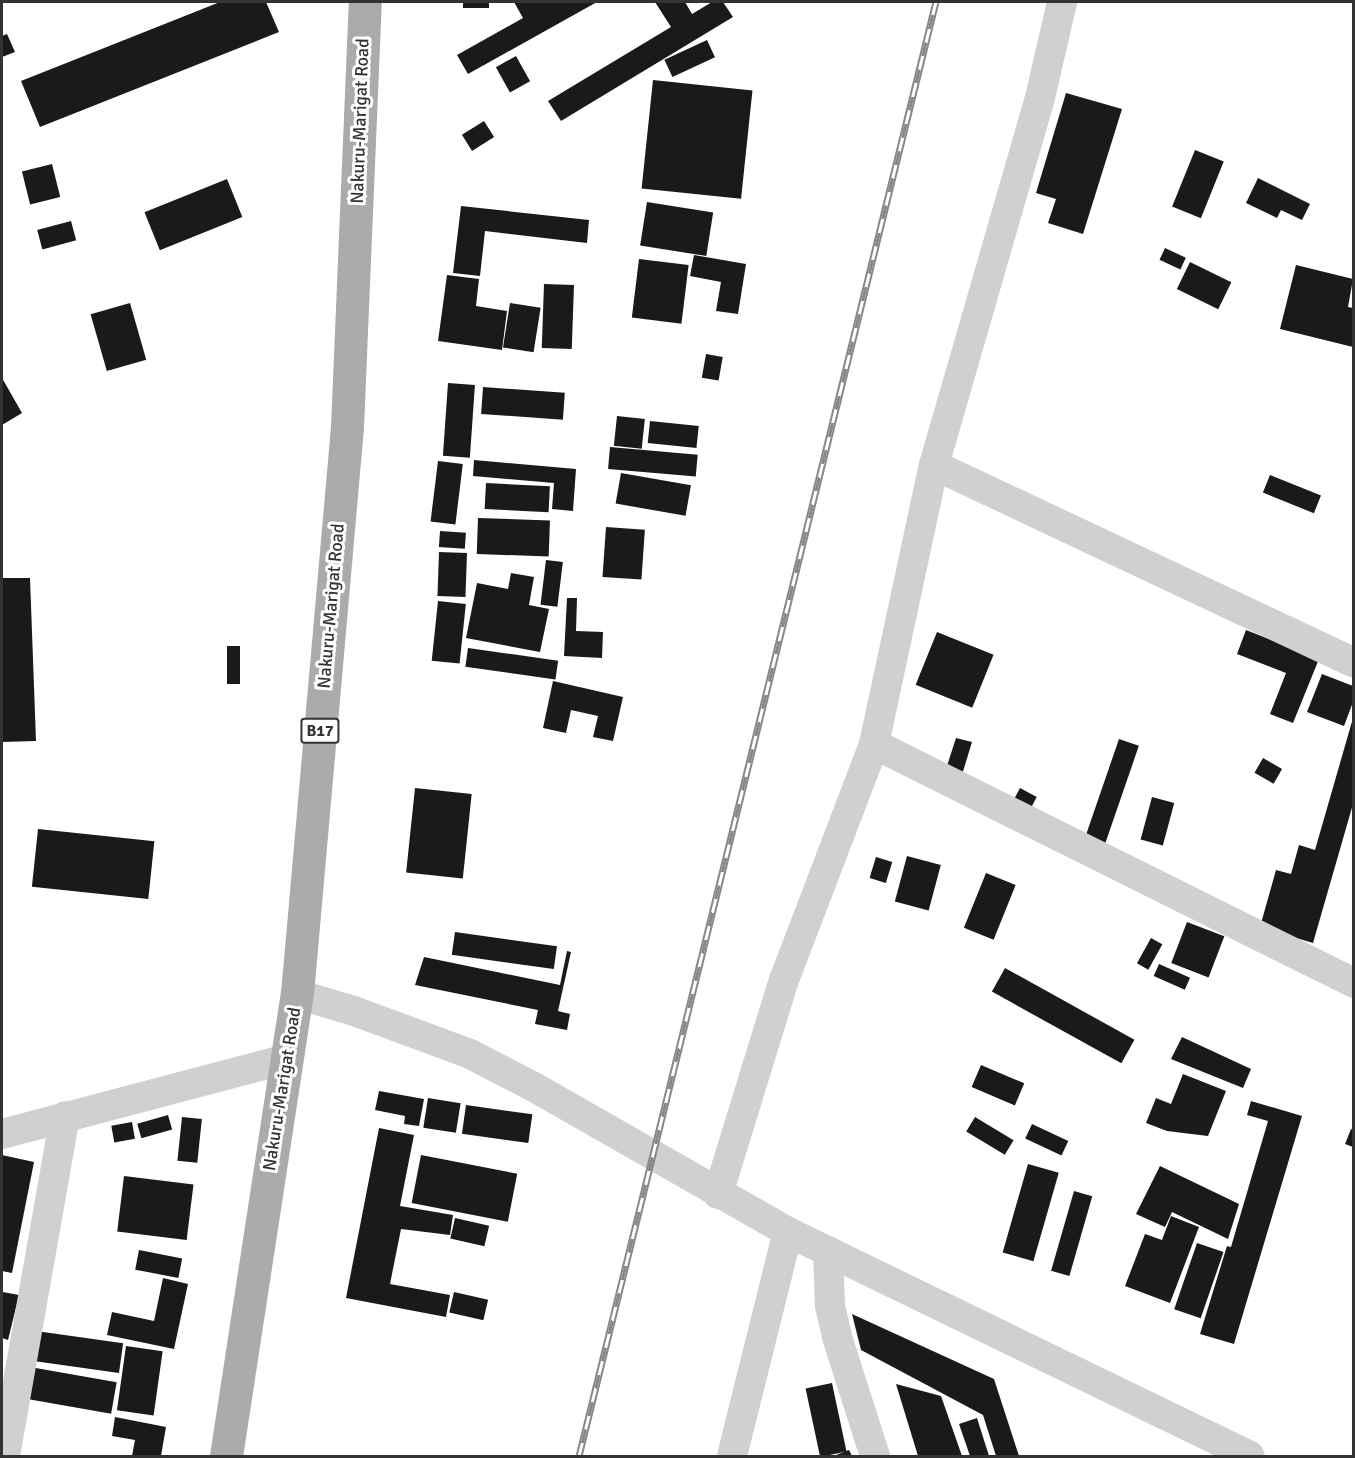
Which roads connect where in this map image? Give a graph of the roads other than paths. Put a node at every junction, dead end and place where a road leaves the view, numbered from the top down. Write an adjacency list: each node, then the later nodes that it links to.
1 (365, 2): 7 (main road, Nakuru-Marigat Road / B17)
2 (1062, 2): 3 (street)
3 (934, 465): 4 (street); 5 (street)
4 (1353, 663)
5 (874, 744): 6 (street); 11 (street)
6 (1353, 983)
7 (297, 994): 8 (main road, Nakuru-Marigat Road / B17); 11 (street)
8 (286, 1059): 9 (street); 15 (main road, Nakuru-Marigat Road / B17)
9 (65, 1116): 10 (street); 14 (street)
10 (2, 1134)
11 (718, 1194): 12 (street)
12 (788, 1232): 13 (street); 16 (street)
13 (828, 1251): 17 (street); 18 (street)
14 (5, 1456)
15 (225, 1456)
16 (732, 1456)
17 (875, 1456)
18 (1250, 1456)

